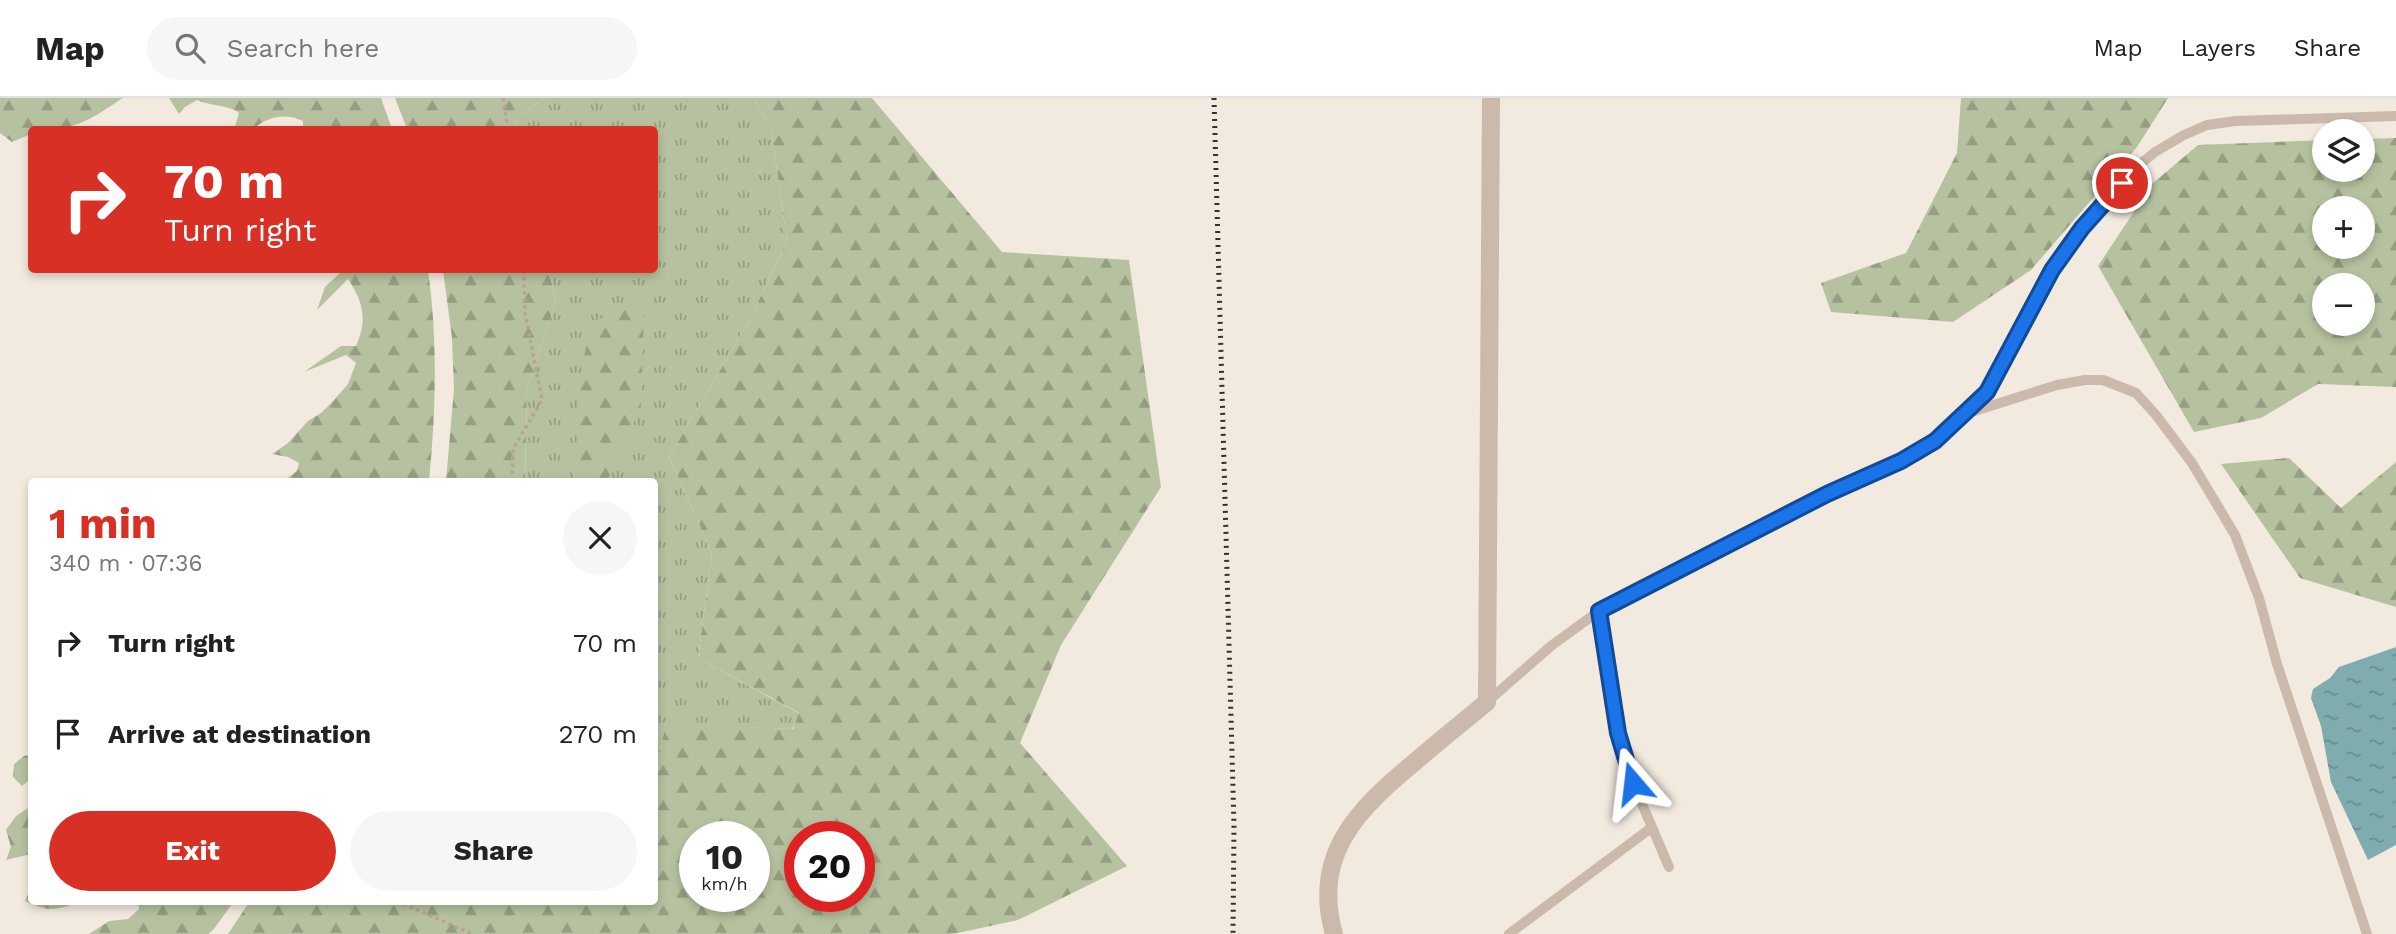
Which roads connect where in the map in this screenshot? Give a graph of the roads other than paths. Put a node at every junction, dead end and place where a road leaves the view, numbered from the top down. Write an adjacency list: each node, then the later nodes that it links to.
1 (1491, 98): 5 (street)
2 (2396, 116): 3 (lane)
3 (1967, 413): 4 (lane); 10 (lane)
4 (1599, 611): 5 (lane); 6 (lane)
5 (1487, 702): 8 (street)
6 (1651, 828): 7 (lane); 9 (lane)
7 (1669, 867)
8 (1334, 934)
9 (1509, 934)
10 (2367, 934)

